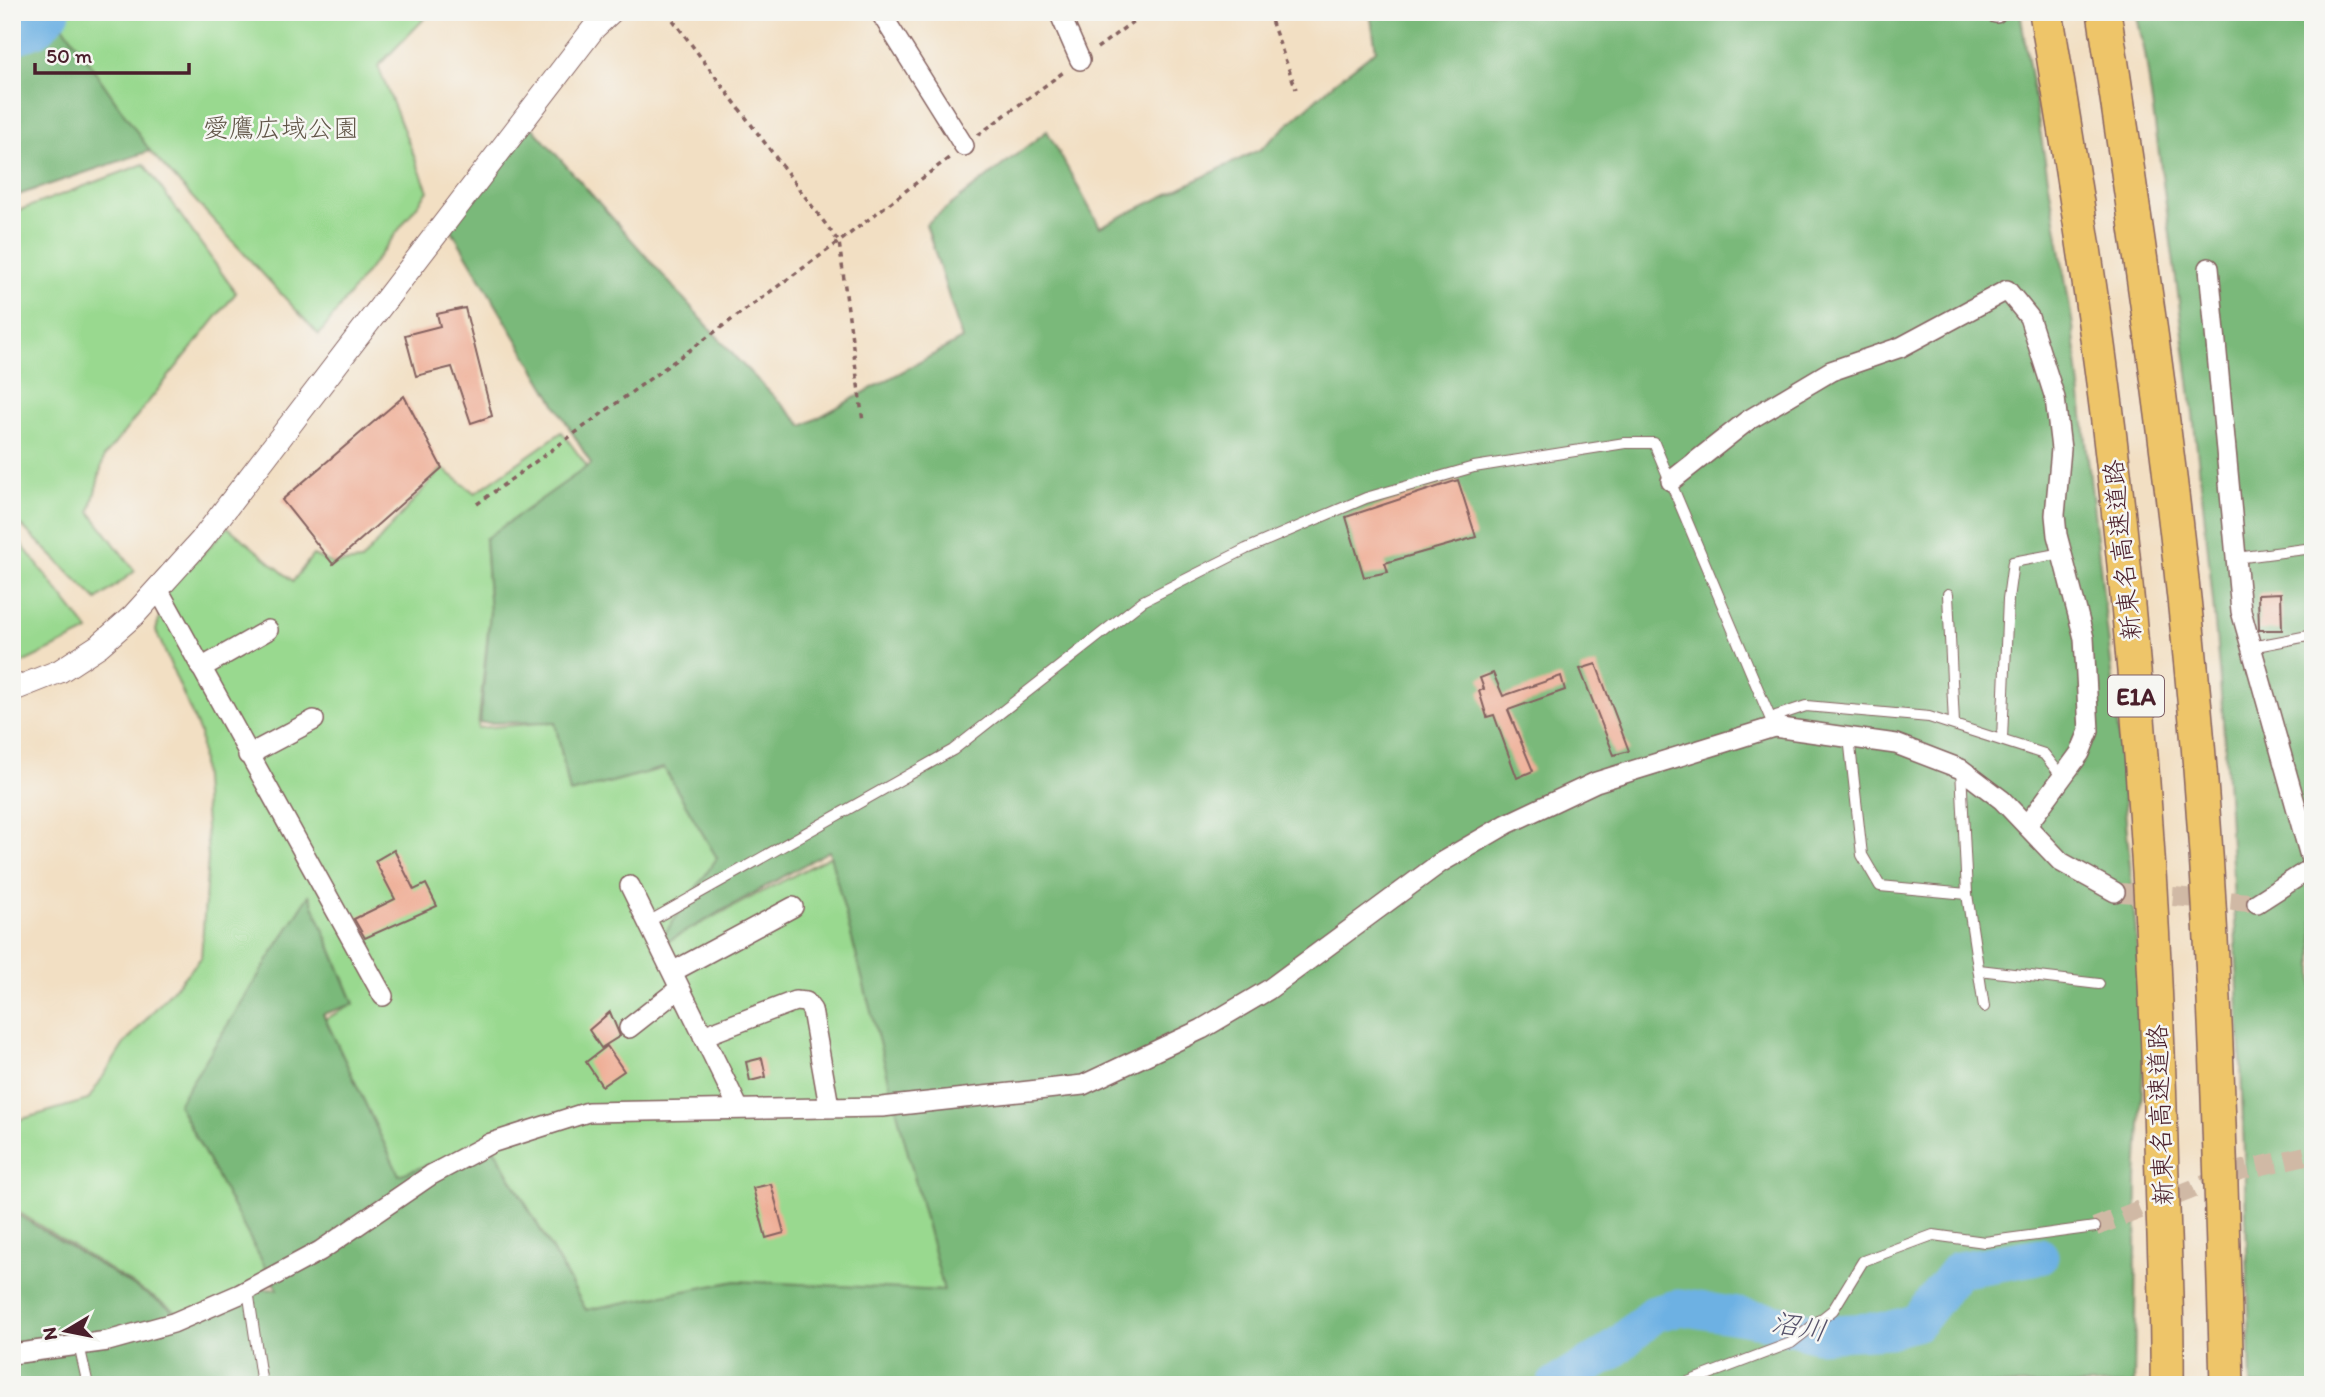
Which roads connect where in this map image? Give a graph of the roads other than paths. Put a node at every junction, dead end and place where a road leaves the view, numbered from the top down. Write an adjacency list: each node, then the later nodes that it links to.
1 (611, 12): 13 (street)
2 (880, 12): 7 (street)
3 (1059, 12): 6 (street)
4 (2046, 12): 52 (highway, 新東名高速道路 / E1A)
5 (2104, 12): 53 (highway, 新東名高速道路 / E1A)
6 (1080, 60)
7 (964, 146)
8 (2209, 268): 12 (street)
9 (1671, 481): 11 (street); 22 (lane); 35 (lane)
10 (2313, 548): 12 (lane)
11 (2062, 553): 24 (lane); 27 (street)
12 (2236, 558): 17 (street)
13 (158, 589): 18 (street); 19 (street)
14 (1948, 594): 21 (lane)
15 (268, 630): 18 (street)
16 (2313, 635): 17 (lane)
17 (2251, 647): 29 (street)
18 (201, 668): 25 (street)
19 (12, 690)
20 (314, 720): 25 (street)
21 (1954, 724): 22 (lane); 24 (lane)
22 (1774, 727): 23 (street); 43 (street)
23 (1849, 737): 26 (street); 32 (lane)
24 (2002, 739): 27 (lane)
25 (248, 755): 39 (street)
26 (1961, 769): 28 (street); 32 (lane)
27 (2064, 778): 28 (street)
28 (2027, 825): 31 (street)
29 (2313, 867): 33 (street)
30 (630, 886): 35 (street)
31 (2115, 892)
32 (1967, 894): 36 (lane)
33 (2257, 903)
34 (793, 907): 37 (street)
35 (648, 922): 37 (street)
36 (1979, 970): 38 (lane); 40 (lane)
37 (676, 980): 41 (street); 42 (street)
38 (2099, 984)
39 (383, 996)
40 (1984, 1007)
41 (629, 1028)
42 (703, 1036): 43 (street); 44 (street)
43 (829, 1106): 44 (street)
44 (739, 1109): 46 (street)
45 (2095, 1227): 51 (lane)
46 (248, 1290): 47 (street); 50 (lane)
47 (79, 1345): 48 (street); 49 (lane)
48 (12, 1354)
49 (88, 1385)
50 (262, 1385)
51 (1681, 1385)
52 (2167, 1385)
53 (2227, 1385)

